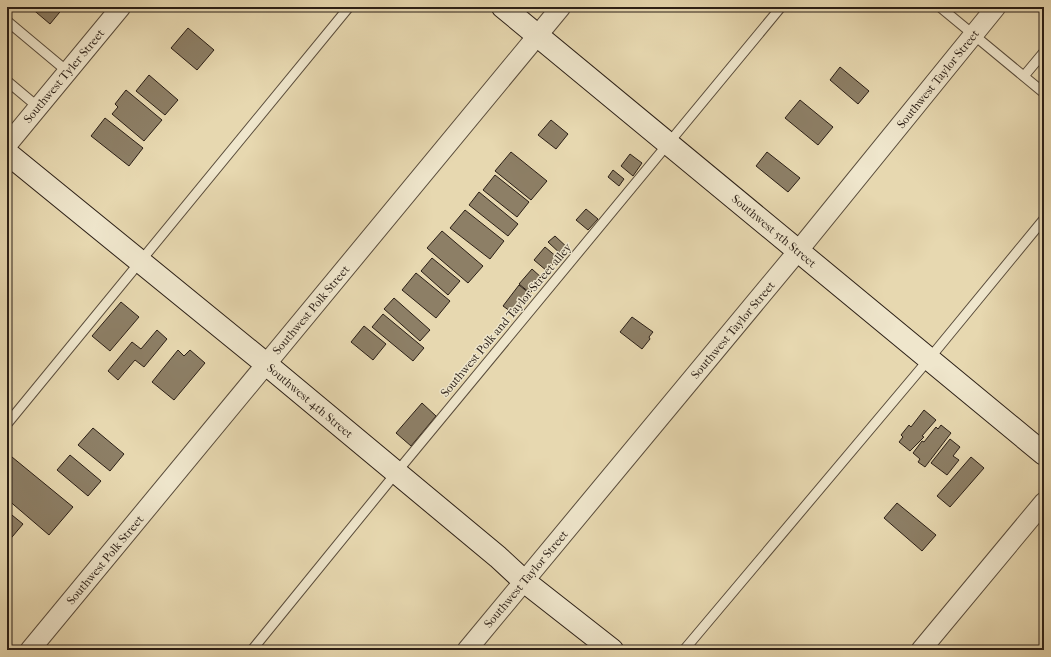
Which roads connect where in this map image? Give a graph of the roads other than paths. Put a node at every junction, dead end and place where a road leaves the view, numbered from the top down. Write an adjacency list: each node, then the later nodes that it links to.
1 (121, 7): 12 (street, Southwest Tyler Street)
2 (349, 7): 22 (lane)
3 (503, 7): 10 (street, Southwest 5th Street)
4 (561, 7): 10 (street, Southwest Polk Street)
5 (781, 7): 17 (lane, Southwest Polk and Taylor Street alley)
6 (940, 7): 9 (lane)
7 (996, 7): 9 (street, Southwest Taylor Street)
8 (7, 21): 12 (lane)
9 (974, 35): 13 (lane); 21 (street, Southwest Taylor Street)
10 (538, 36): 17 (street, Southwest 5th Street); 24 (street, Southwest Polk Street)
11 (1044, 52): 13 (lane)
12 (68, 72): 16 (street, Southwest Tyler Street)
13 (1024, 76): 15 (lane)
14 (7, 81): 16 (lane)
15 (1044, 93)
16 (38, 107): 18 (street, Southwest Tyler Street)
17 (668, 144): 21 (street, Southwest 5th Street); 27 (lane, Southwest Polk and Taylor Street alley)
18 (7, 145)
19 (7, 152): 22 (street, Southwest 4th Street)
20 (1044, 219): 23 (lane)
21 (798, 251): 23 (street, Southwest 5th Street); 29 (street, Southwest Taylor Street)
22 (140, 262): 24 (street, Southwest 4th Street); 25 (lane)
23 (929, 359): 26 (street, Southwest 5th Street); 34 (lane)
24 (266, 364): 27 (street, Southwest 4th Street); 30 (street, Southwest Polk Street)
25 (7, 424)
26 (1044, 454)
27 (396, 473): 29 (street, Southwest 4th Street); 31 (lane, Southwest Polk and Taylor Street alley)
28 (1044, 502): 35 (street)
29 (524, 581): 32 (street, Southwest Taylor Street); 33 (street, Southwest 4th Street)
30 (30, 650)
31 (252, 650)
32 (467, 650)
33 (612, 650)
34 (684, 650)
35 (921, 650)

